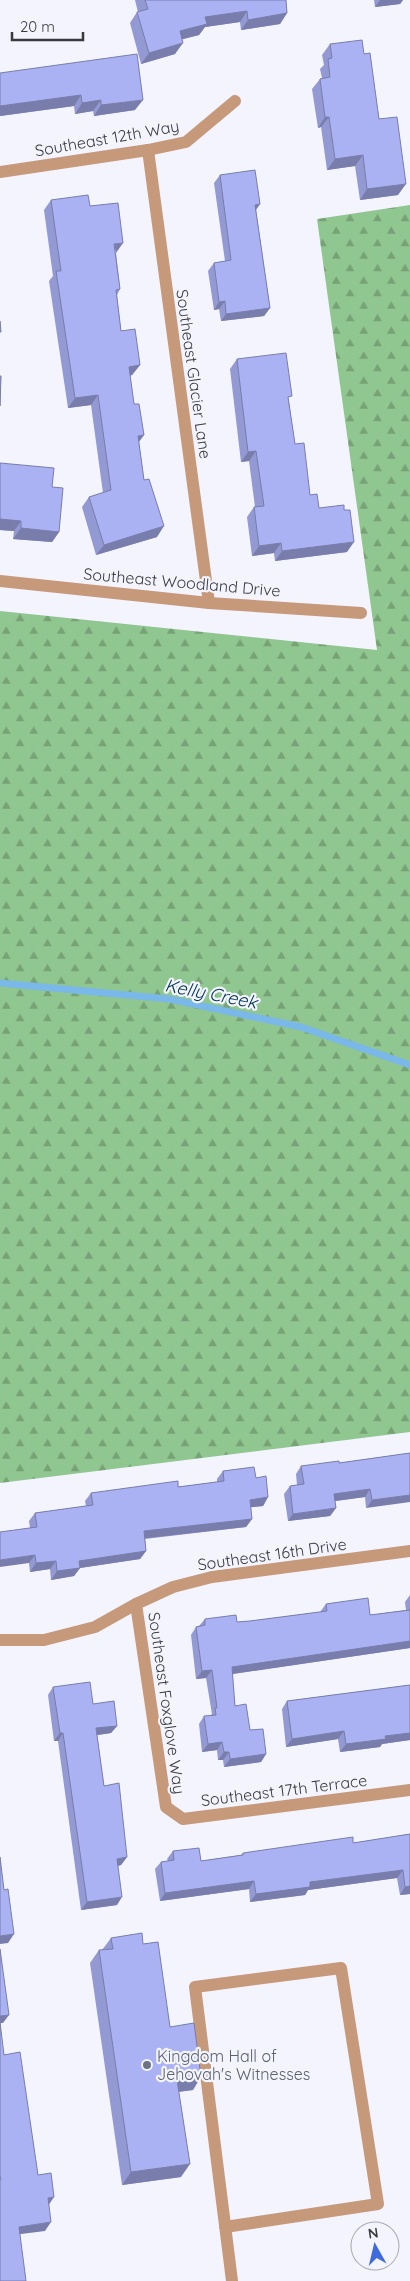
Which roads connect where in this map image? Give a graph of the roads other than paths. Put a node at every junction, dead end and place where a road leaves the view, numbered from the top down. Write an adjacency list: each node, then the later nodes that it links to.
1 (235, 102): 2 (street, Southeast 12th Way)
2 (148, 150): 3 (street, Southeast 12th Way); 5 (street, Southeast Glacier Lane)
3 (0, 172)
4 (0, 581): 5 (street, Southeast Woodland Drive)
5 (208, 603): 6 (street, Southeast Woodland Drive)
6 (361, 614)
7 (410, 1551): 8 (street, Southeast 16th Drive)
8 (136, 1604): 9 (street, Southeast 16th Drive); 11 (street, Southeast Foxglove Way)
9 (0, 1640)
10 (410, 1790): 11 (street, Southeast 17th Terrace)
11 (166, 1807)
12 (225, 2228): 12 (street); 13 (street)
13 (232, 2281)

